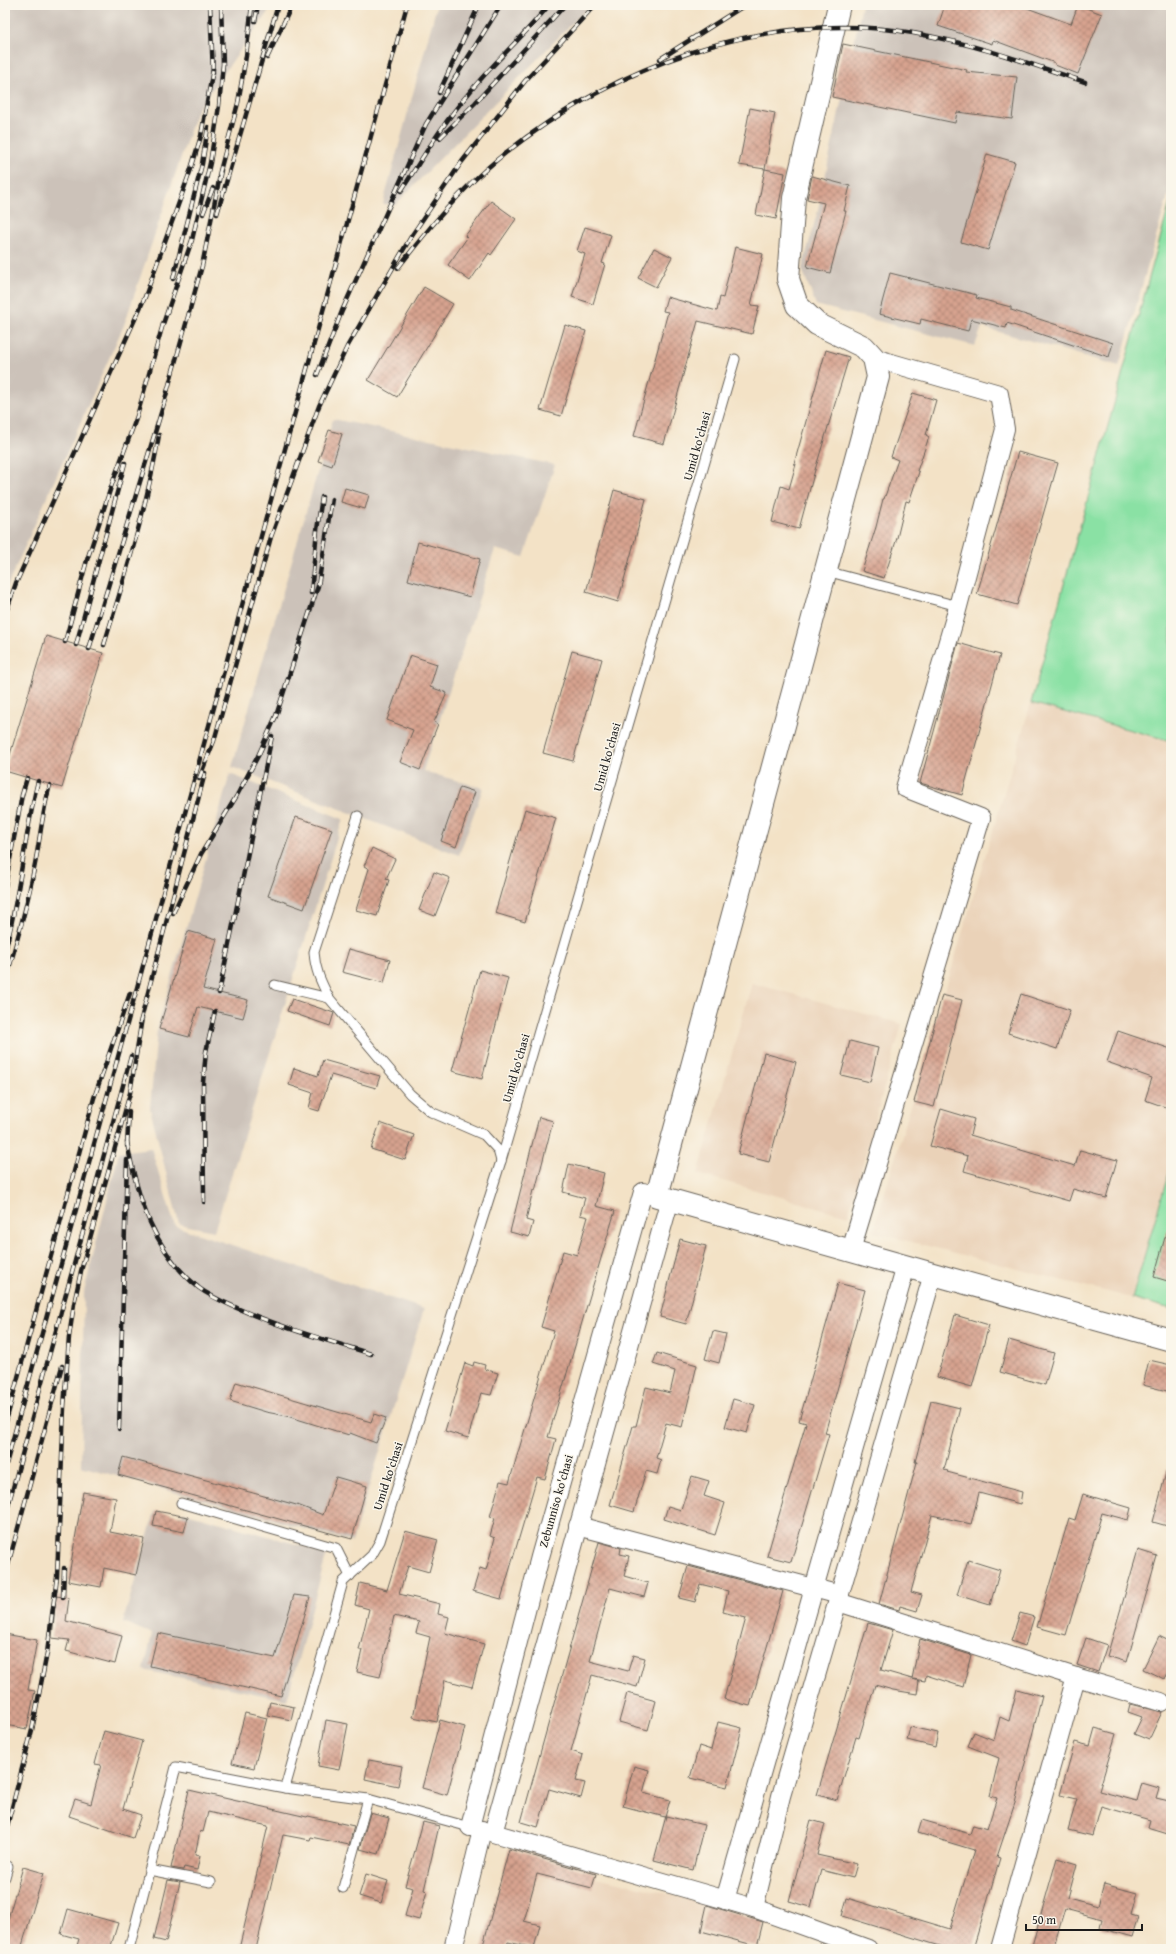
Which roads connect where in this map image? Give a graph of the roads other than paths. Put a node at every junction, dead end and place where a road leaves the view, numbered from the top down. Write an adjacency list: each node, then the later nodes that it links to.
1 (839, 5): 2 (street)
2 (874, 358): 4 (street); 5 (street)
3 (735, 359): 9 (lane, Umid ko'chasi)
4 (826, 571): 5 (lane); 10 (street)
5 (958, 606): 11 (street)
6 (358, 816): 8 (lane)
7 (275, 985): 8 (lane)
8 (329, 998): 9 (lane)
9 (501, 1161): 17 (lane, Umid ko'chasi)
10 (664, 1197): 11 (street); 16 (street, Zebunniso ko'chasi); 26 (street, Zebunniso ko'chasi)
11 (851, 1250): 12 (street)
12 (906, 1266): 13 (street); 18 (street)
13 (933, 1274): 14 (street); 19 (street)
14 (1171, 1340)
15 (180, 1503): 17 (lane)
16 (578, 1526): 18 (street); 26 (street, Zebunniso ko'chasi)
17 (350, 1576): 22 (lane, Umid ko'chasi)
18 (814, 1587): 19 (street); 23 (street)
19 (839, 1598): 20 (street); 24 (street)
20 (1076, 1677): 21 (street); 37 (street)
21 (1166, 1700)
22 (285, 1788): 25 (lane); 28 (lane)
23 (757, 1790): 24 (street); 32 (street)
24 (781, 1796): 33 (street)
25 (368, 1799): 26 (lane); 31 (lane)
26 (482, 1830): 32 (street); 35 (street, Zebunniso ko'chasi)
27 (8, 1866): 29 (lane)
28 (149, 1870): 30 (lane); 34 (lane)
29 (5, 1877)
30 (211, 1882)
31 (343, 1888)
32 (725, 1900): 33 (street)
33 (754, 1908): 36 (street)
34 (129, 1949)
35 (453, 1949)
36 (868, 1949)
37 (1000, 1949)

